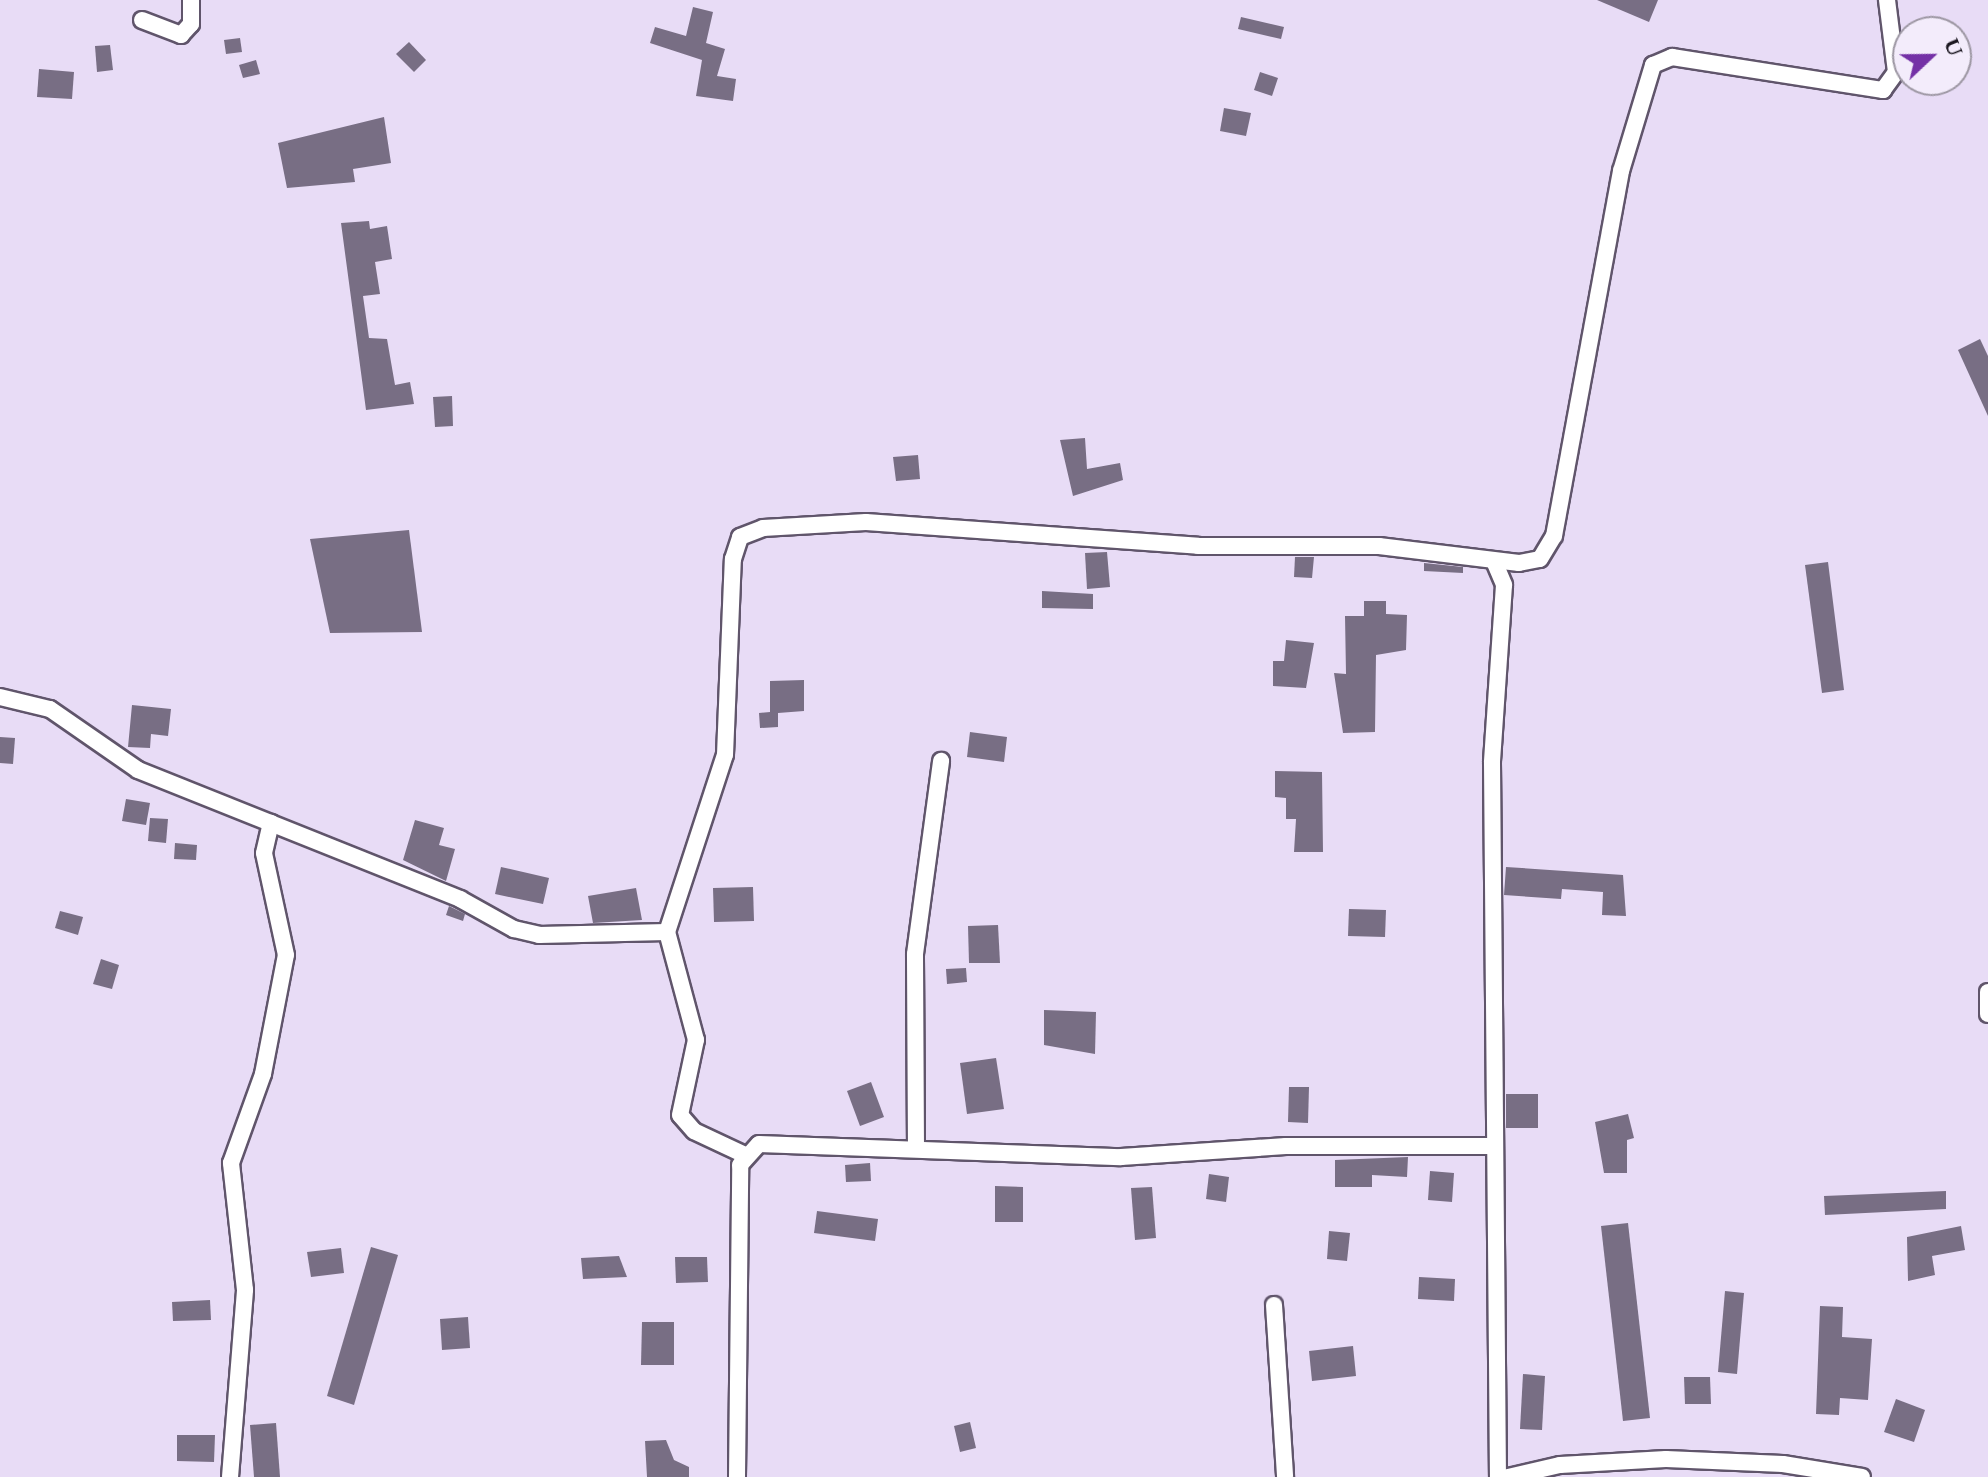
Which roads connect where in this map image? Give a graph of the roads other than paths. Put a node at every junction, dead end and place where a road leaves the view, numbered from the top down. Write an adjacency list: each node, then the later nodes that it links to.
1 (191, 0): 3 (street)
2 (1887, 0): 4 (street)
3 (142, 20)
4 (1494, 561): 8 (street); 11 (street)
5 (0, 697): 7 (street)
6 (941, 761): 12 (street)
7 (271, 823): 8 (street); 15 (street)
8 (667, 932): 13 (street)
9 (1988, 992): 10 (street)
10 (1988, 1014)
11 (1494, 1146): 12 (street); 18 (street)
12 (916, 1149): 13 (street)
13 (745, 1155): 16 (street)
14 (1274, 1305): 17 (street)
15 (230, 1477)
16 (737, 1477)
17 (1285, 1477)
18 (1498, 1477)
19 (1508, 1477): 20 (street)
20 (1862, 1477)

